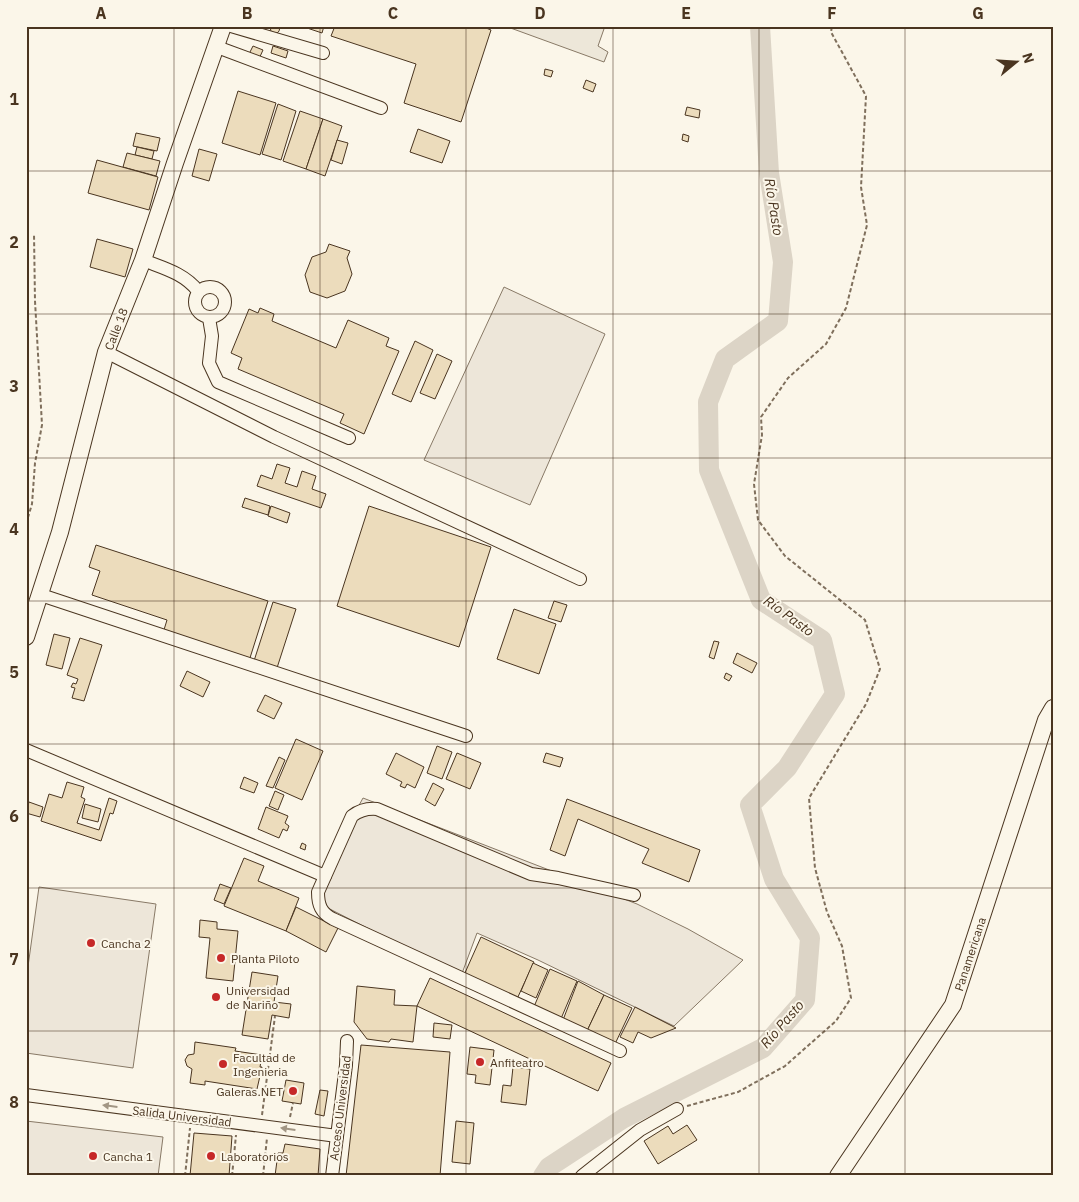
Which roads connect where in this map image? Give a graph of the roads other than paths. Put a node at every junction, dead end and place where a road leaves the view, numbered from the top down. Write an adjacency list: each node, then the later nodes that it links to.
1 (223, 26): 3 (main road, Calle 18)
2 (231, 26): 4 (street)
3 (217, 47): 5 (street); 6 (main road, Calle 18)
4 (323, 53)
5 (381, 108)
6 (143, 260): 7 (street); 9 (main road, Calle 18)
7 (198, 290): 8 (street); 8 (street)
8 (209, 318): 10 (street)
9 (106, 352): 11 (street); 12 (main road, Calle 18)
10 (349, 438)
11 (580, 579)
12 (41, 595): 13 (main road, Calle 18); 15 (street)
13 (26, 637)
14 (1053, 708): 26 (main road, Panamericana)
15 (466, 736)
16 (26, 750): 17 (street)
17 (325, 876): 18 (street); 20 (street)
18 (634, 895)
19 (347, 1041): 23 (street, Acceso Universidad)
20 (620, 1051)
21 (26, 1095): 23 (street, Salida Universidad, one-way to 21)
22 (677, 1109): 25 (street)
23 (337, 1136): 24 (street, Acceso Universidad)
24 (332, 1176)
25 (582, 1176)
26 (838, 1176)

